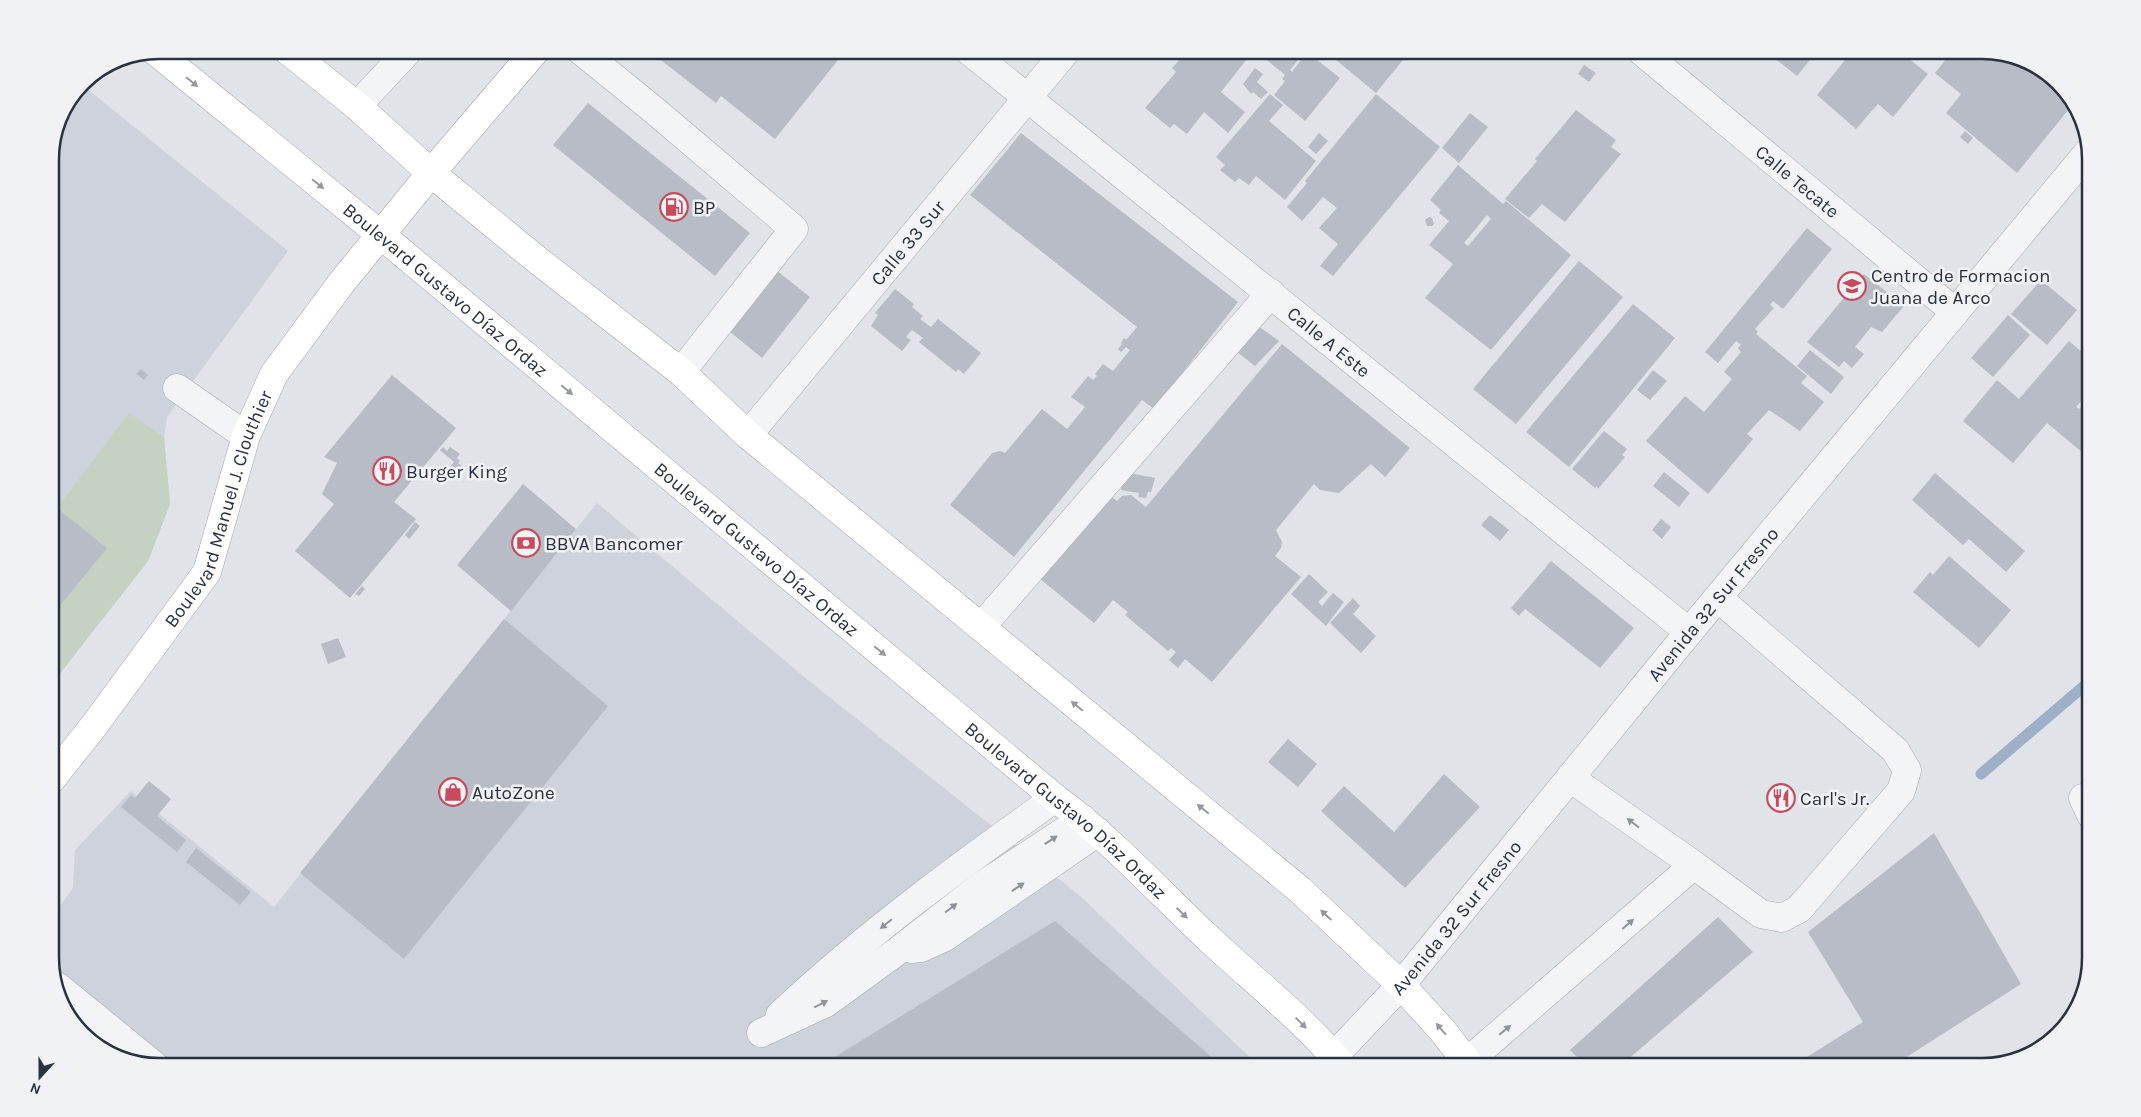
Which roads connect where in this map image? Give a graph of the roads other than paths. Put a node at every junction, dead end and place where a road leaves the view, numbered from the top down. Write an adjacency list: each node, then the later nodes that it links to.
1 (164, 59): 13 (main road, Boulevard Gustavo Díaz Ordaz, one-way to 13)
2 (298, 59): 10 (main road)
3 (401, 59): 10 (street)
4 (528, 59): 12 (main road, Boulevard Manuel J. Clouthier)
5 (591, 59): 16 (street)
6 (979, 59): 9 (street, Calle A Este)
7 (1060, 59): 9 (street, Calle 33 Sur)
8 (1651, 59): 15 (street, Calle Tecate)
9 (1028, 97): 14 (street, Calle A Este); 18 (street, Calle 33 Sur)
10 (357, 106): 12 (main road)
11 (2082, 160): 15 (street, Avenida 32 Sur Fresno)
12 (431, 173): 13 (main road, Boulevard Manuel J. Clouthier); 16 (main road)
13 (382, 235): 19 (main road, Boulevard Manuel J. Clouthier); 25 (main road, Boulevard Gustavo Díaz Ordaz, one-way to 25)
14 (1271, 294): 21 (street); 22 (street, Calle A Este)
15 (1955, 312): 20 (street, Avenida 32 Sur Fresno)
16 (681, 372): 18 (main road)
17 (177, 388): 19 (street)
18 (748, 435): 21 (main road)
19 (246, 436): 23 (main road, Boulevard Manuel J. Clouthier)
20 (1718, 598): 22 (street, Avenida 32 Sur Fresno); 27 (street)
21 (981, 627): 28 (main road, one-way to 21)
22 (1689, 632): 24 (street, Avenida 32 Sur Fresno)
23 (59, 770)
24 (1570, 778): 27 (street, one-way to 24); 28 (street, Avenida 32 Sur Fresno)
25 (1055, 798): 26 (main road, Boulevard Gustavo Díaz Ordaz); 26 (street, one-way to 26)
26 (1090, 825): 31 (main road, Boulevard Gustavo Díaz Ordaz, one-way to 31)
27 (1694, 865): 34 (street, one-way to 27)
28 (1401, 985): 32 (street, Avenida 32 Sur Fresno); 33 (main road, one-way to 28)
29 (65, 992): 30 (street)
30 (145, 1057)
31 (1335, 1058)
32 (1342, 1058)
33 (1465, 1058)
34 (1477, 1058)

